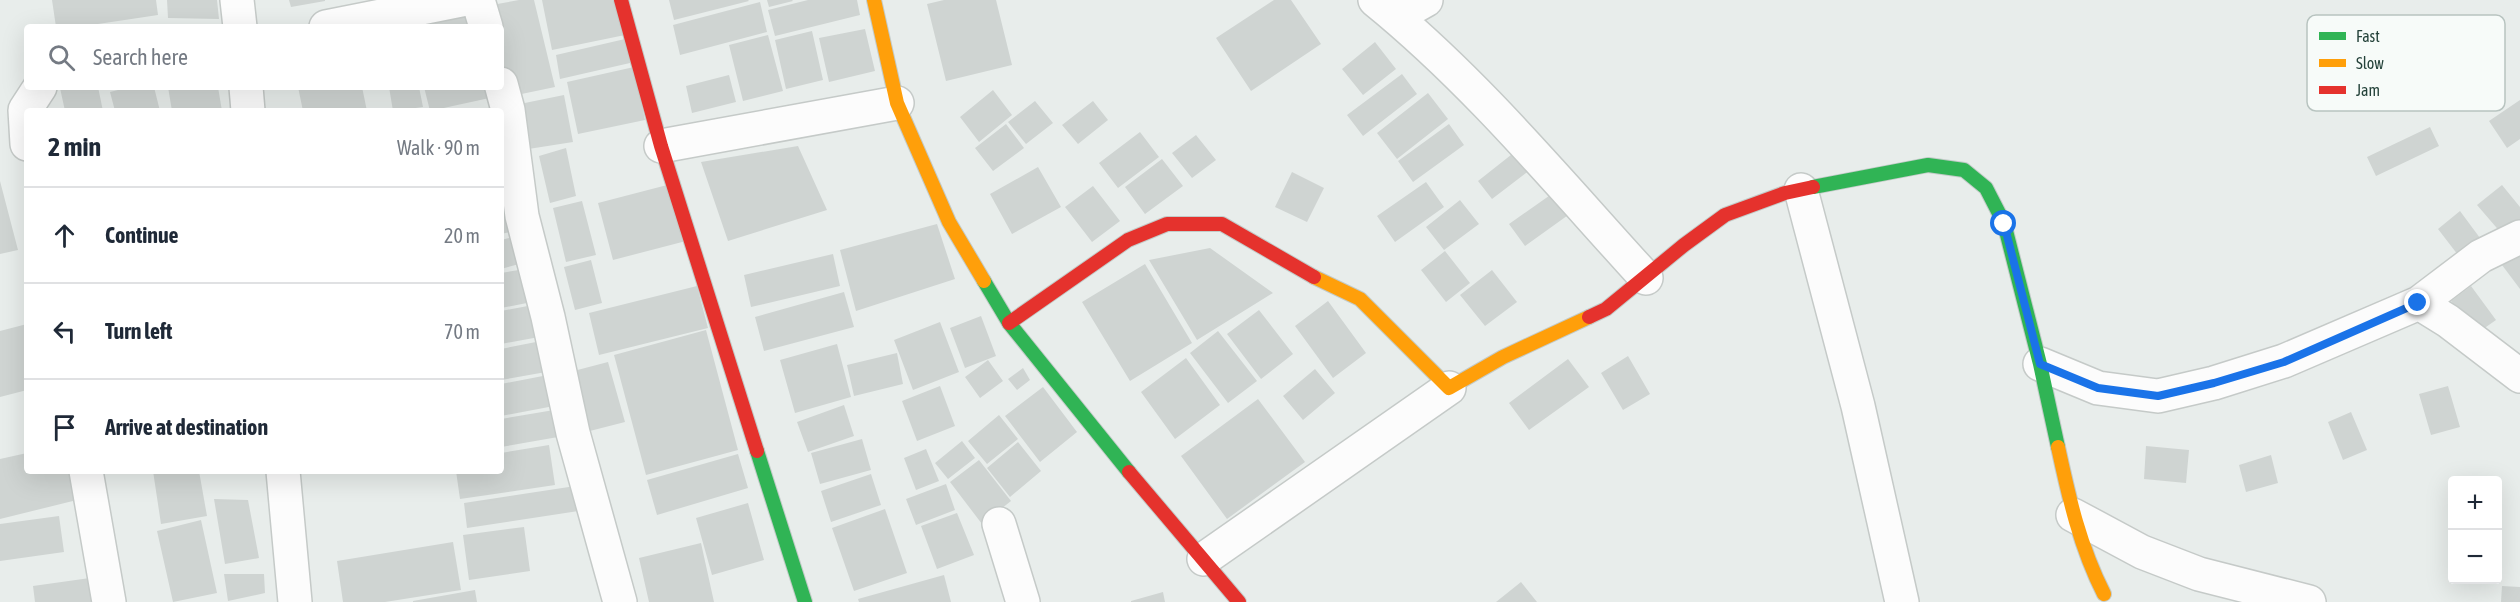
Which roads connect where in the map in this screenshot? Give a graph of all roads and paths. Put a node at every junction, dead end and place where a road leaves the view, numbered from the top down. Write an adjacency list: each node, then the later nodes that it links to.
1 (237, 0): 8 (street)
2 (461, 0): 9 (street)
3 (478, 0): 10 (street)
4 (621, 0): 17 (street)
5 (874, 0): 14 (street)
6 (1426, 0): 7 (street)
7 (1386, 9): 20 (street)
8 (240, 24)
9 (341, 24)
10 (485, 24)
11 (38, 90): 15 (street)
12 (246, 90): 16 (street)
13 (503, 90): 34 (street)
14 (897, 103): 17 (street); 22 (street)
15 (26, 108)
16 (248, 108)
17 (661, 147): 35 (street)
18 (1801, 190): 20 (street); 23 (street); 38 (street)
19 (2520, 237): 21 (street)
20 (1646, 278): 25 (street)
21 (2418, 303): 23 (street); 24 (street)
22 (1009, 323): 25 (street); 30 (street)
23 (2040, 364): 28 (street)
24 (2520, 376)
25 (1449, 388): 30 (street)
26 (87, 474): 32 (street)
27 (283, 474): 33 (street)
28 (2073, 515): 31 (street); 39 (street)
29 (999, 524): 36 (street)
30 (1204, 559): 37 (street)
31 (2104, 594)
32 (109, 602)
33 (296, 602)
34 (620, 602)
35 (805, 602)
36 (1023, 602)
37 (1239, 602)
38 (1902, 602)
39 (2309, 602)

